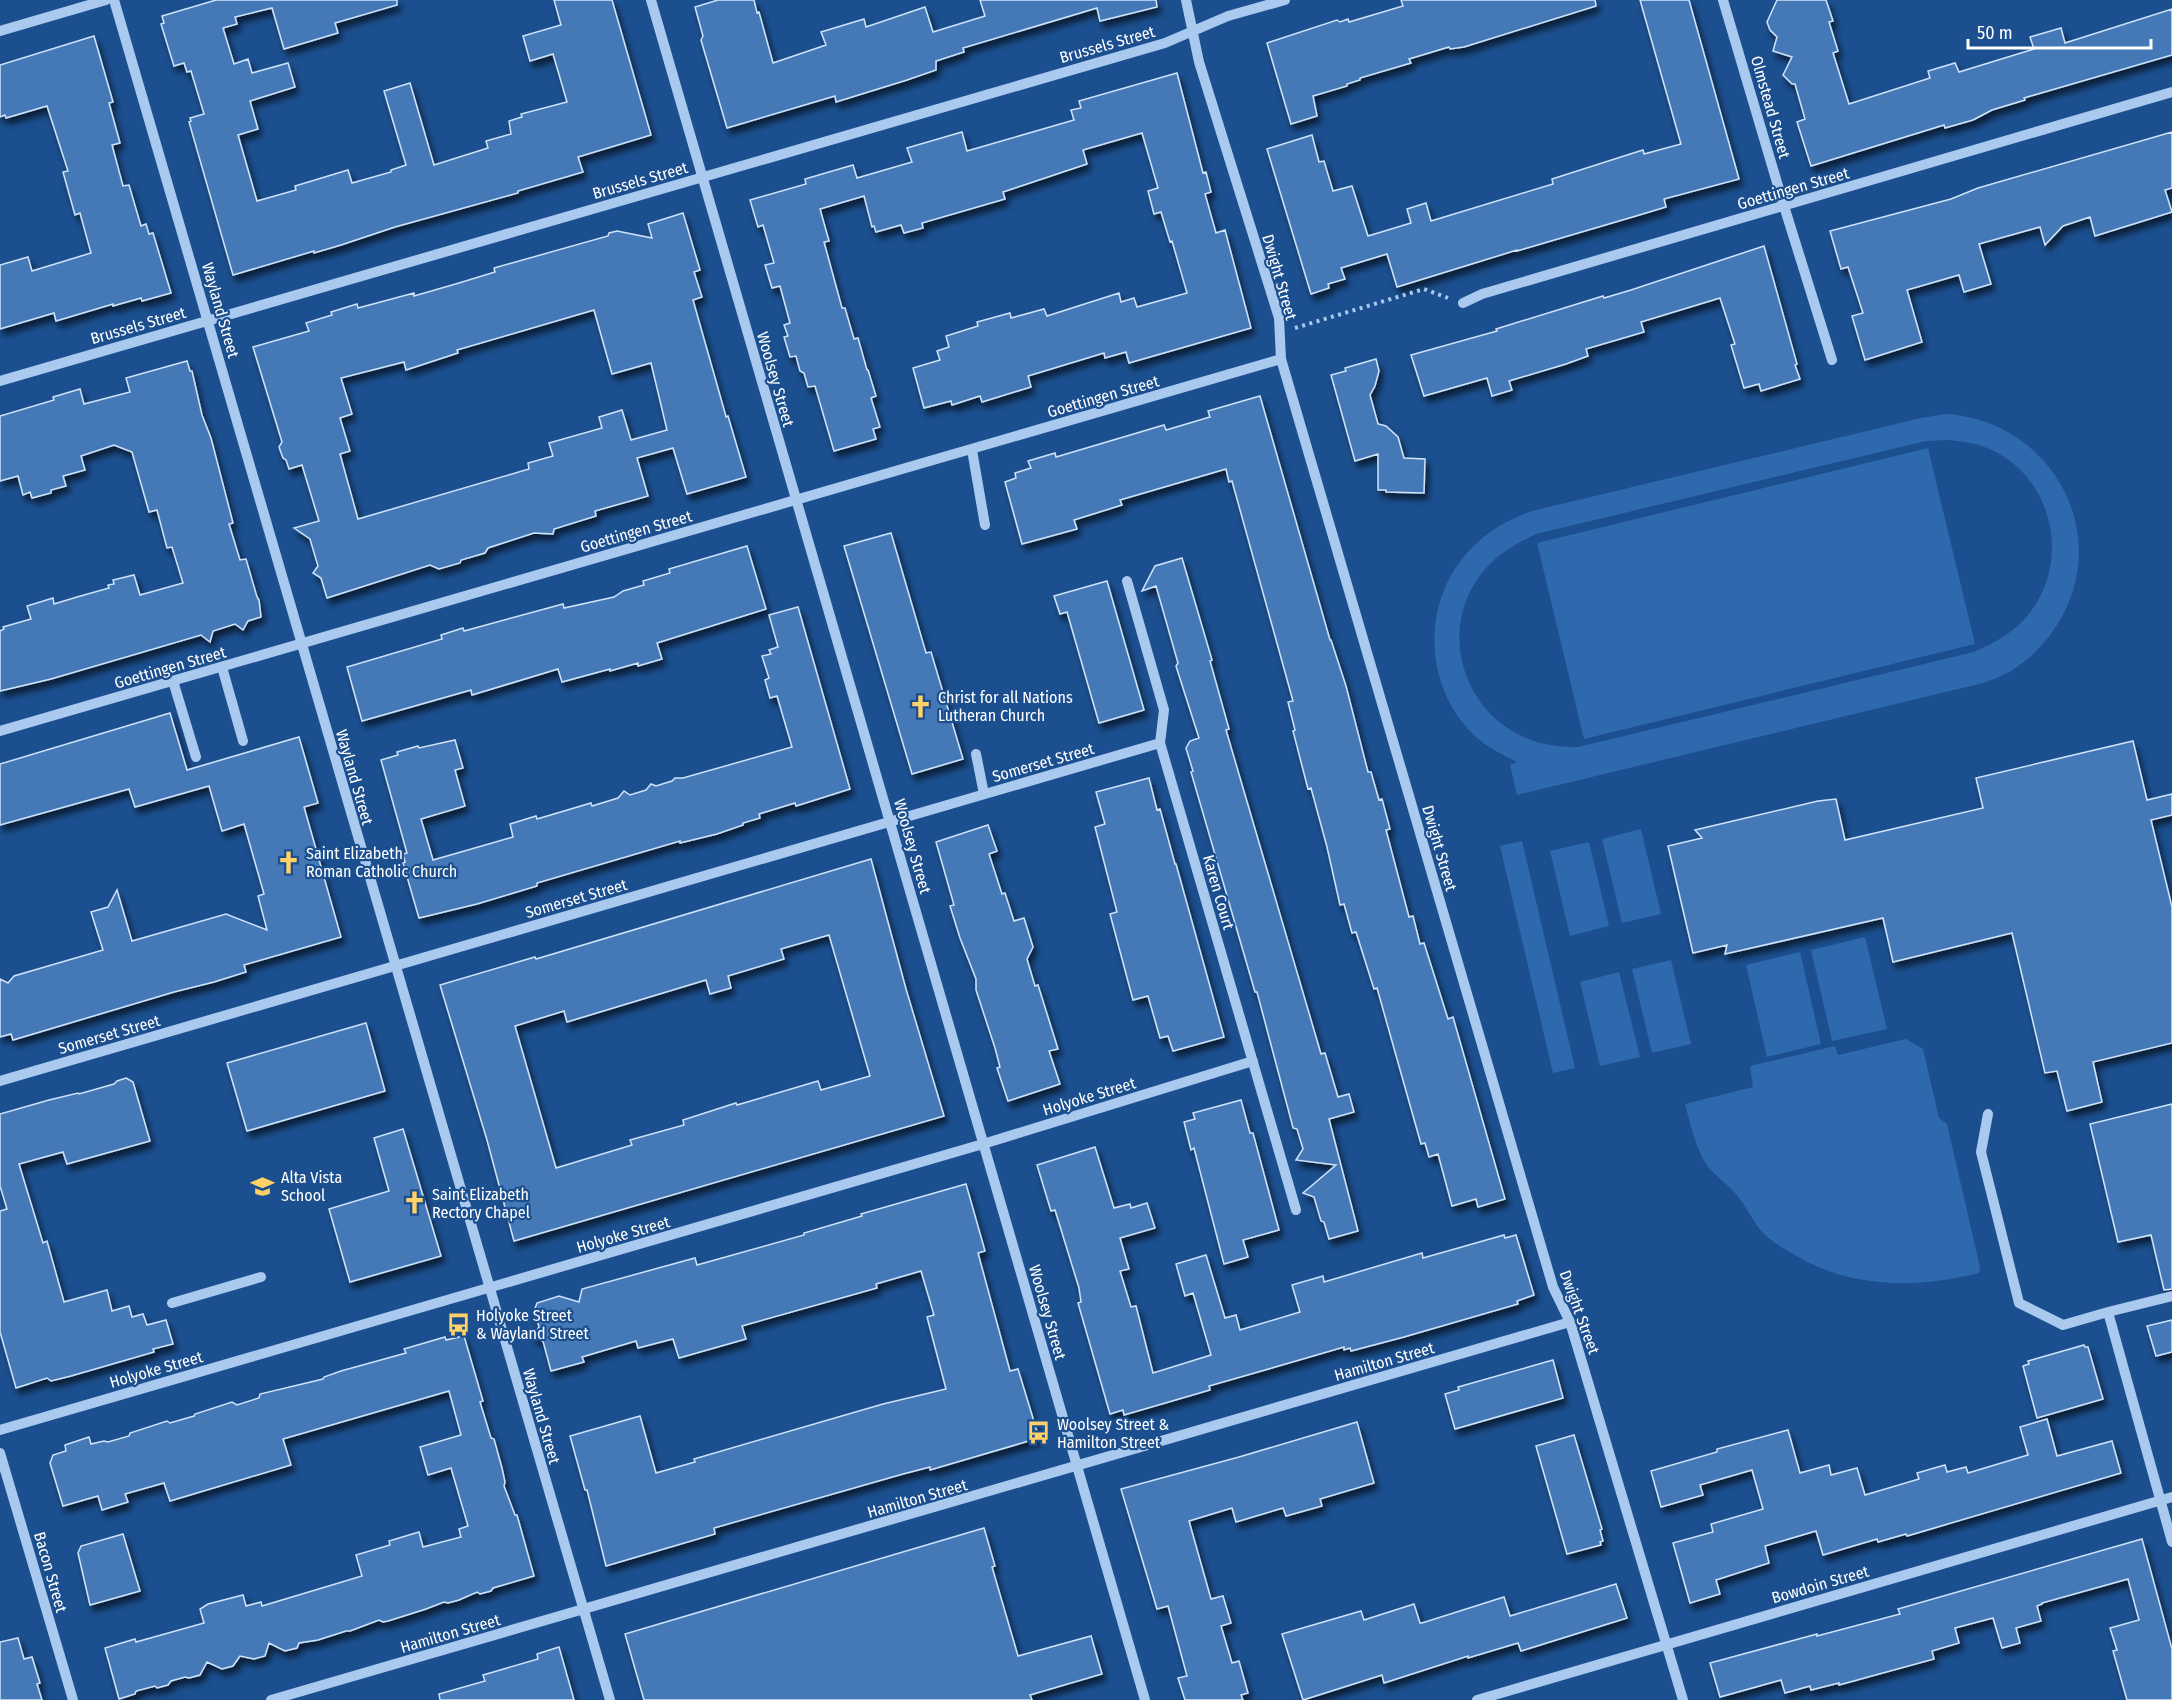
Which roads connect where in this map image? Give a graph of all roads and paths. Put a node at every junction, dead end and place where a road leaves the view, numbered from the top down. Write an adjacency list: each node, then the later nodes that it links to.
1 (106, 0): 7 (street)
2 (114, 0): 13 (street, Wayland Street)
3 (651, 0): 10 (street, Woolsey Street)
4 (1186, 0): 8 (street, Dwight Street)
5 (1285, 0): 8 (street, Brussels Street)
6 (1724, 0): 11 (street, Olmstead Street)
7 (0, 31)
8 (1193, 31): 10 (street, Brussels Street); 14 (street, Dwight Street)
9 (2172, 92): 11 (street, Goettingen Street)
10 (702, 177): 13 (street, Brussels Street); 19 (street, Woolsey Street)
11 (1784, 206): 12 (street, Goettingen Street); 16 (street, Olmstead Street)
12 (1462, 303): 14 (path)
13 (208, 321): 17 (street, Brussels Street); 22 (street, Wayland Street)
14 (1280, 332): 15 (street, Dwight Street)
15 (1281, 359): 18 (street, Goettingen Street); 43 (street, Dwight Street)
16 (1832, 360)
17 (0, 381)
18 (972, 450): 19 (street, Goettingen Street); 20 (street)
19 (795, 500): 22 (street, Goettingen Street); 31 (street, Woolsey Street)
20 (985, 525)
21 (1127, 581): 27 (street, Karen Court)
22 (301, 644): 23 (street, Goettingen Street); 32 (street, Wayland Street)
23 (222, 667): 24 (street, Goettingen Street); 26 (street)
24 (173, 681): 25 (street, Goettingen Street); 29 (street)
25 (0, 731)
26 (243, 741)
27 (1161, 743): 30 (street, Somerset Street); 33 (street, Karen Court)
28 (976, 754): 30 (street)
29 (196, 757)
30 (984, 794): 31 (street, Somerset Street)
31 (891, 822): 32 (street, Somerset Street); 36 (street, Woolsey Street)
32 (395, 966): 34 (street, Somerset Street); 39 (street, Wayland Street)
33 (1252, 1061): 36 (street, Holyoke Street); 37 (street, Karen Court)
34 (0, 1081)
35 (1988, 1114): 42 (street)
36 (982, 1144): 39 (street, Holyoke Street); 46 (street, Woolsey Street)
37 (1296, 1210)
38 (261, 1277): 41 (street)
39 (489, 1288): 44 (street, Holyoke Street); 50 (street, Wayland Street)
40 (2172, 1296): 42 (street)
41 (172, 1304)
42 (2108, 1312): 48 (street)
43 (1570, 1323): 46 (street, Hamilton Street); 51 (street, Dwight Street)
44 (0, 1430)
45 (0, 1453): 52 (street, Bacon Street)
46 (1078, 1467): 50 (street, Hamilton Street); 55 (street, Woolsey Street)
47 (2172, 1497): 48 (street, Bowdoin Street)
48 (2160, 1500): 49 (street); 51 (street, Bowdoin Street)
49 (2172, 1542)
50 (583, 1610): 53 (street, Hamilton Street); 54 (street, Wayland Street)
51 (1666, 1644): 56 (street, Bowdoin Street); 57 (street, Dwight Street)
52 (73, 1700)
53 (272, 1700)
54 (610, 1700)
55 (1145, 1700)
56 (1476, 1700)
57 (1683, 1700)

